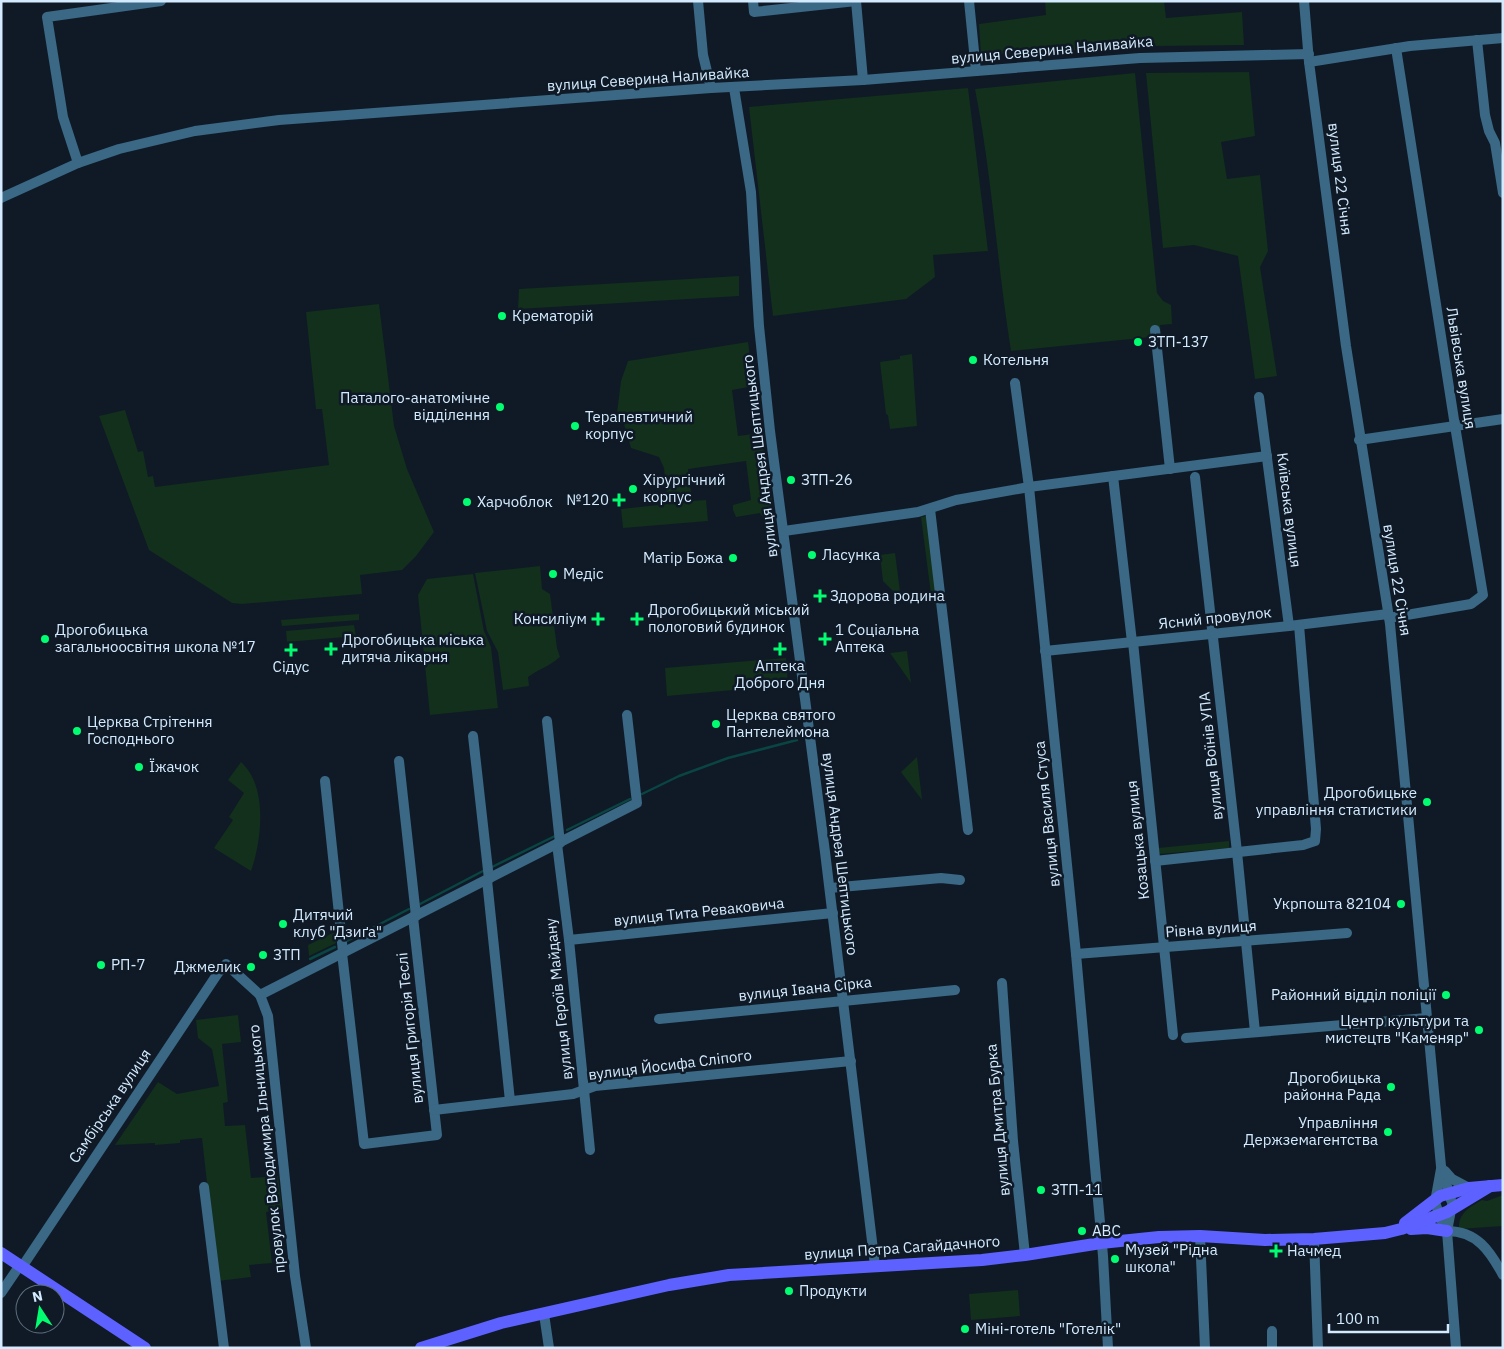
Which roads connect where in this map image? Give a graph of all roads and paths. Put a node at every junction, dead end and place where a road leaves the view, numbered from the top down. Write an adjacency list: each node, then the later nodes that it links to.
1 (161, 1): 15 (street)
2 (698, 1): 13 (street)
3 (753, 1): 4 (street)
4 (856, 1): 12 (street)
5 (969, 1): 11 (street)
6 (1304, 1): 10 (street, вулиця 22 Січня)
7 (1503, 38): 8 (street, вулиця Северина Наливайка)
8 (1477, 40): 9 (street, вулиця Северина Наливайка); 16 (street)
9 (1396, 48): 10 (street, вулиця Северина Наливайка); 22 (street, Львівська вулиця)
10 (1309, 58): 11 (street, вулиця Северина Наливайка); 23 (street, вулиця 22 Січня)
11 (976, 71): 12 (street, вулиця Северина Наливайка)
12 (863, 80): 14 (street, вулиця Северина Наливайка)
13 (711, 88): 14 (street, вулиця Северина Наливайка); 15 (street, вулиця Северина Наливайка)
14 (734, 88): 30 (street, вулиця Андрея Шептицького)
15 (78, 163): 17 (street, вулиця Северина Наливайка)
16 (1503, 193)
17 (1, 198)
18 (1155, 330): 25 (street)
19 (1015, 383): 28 (street, вулиця Василя Стуса)
20 (1259, 398): 24 (street, Київська вулиця)
21 (1503, 419): 22 (street)
22 (1455, 426): 23 (street); 31 (street, Львівська вулиця)
23 (1359, 440): 31 (street, вулиця 22 Січня)
24 (1267, 456): 25 (street); 32 (street, Київська вулиця)
25 (1170, 469): 26 (street)
26 (1114, 476): 28 (street); 34 (street, Козацька вулиця)
27 (1195, 477): 33 (street, вулиця Воїнів УПА)
28 (1029, 487): 29 (street); 35 (street, вулиця Василя Стуса)
29 (930, 509): 30 (street); 41 (street)
30 (784, 531): 47 (street, вулиця Андрея Шептицького)
31 (1388, 616): 32 (street, Ясний провулок); 62 (street, вулиця 22 Січня)
32 (1294, 625): 33 (street, Ясний провулок); 43 (street, Київська вулиця)
33 (1213, 634): 34 (street, Ясний провулок); 43 (street, вулиця Воїнів УПА)
34 (1133, 642): 35 (street, Ясний провулок); 44 (street, Козацька вулиця)
35 (1045, 651): 55 (street, вулиця Василя Стуса)
36 (626, 715): 42 (street)
37 (547, 721): 42 (street, вулиця Героїв Майдану)
38 (472, 736): 45 (street)
39 (399, 761): 49 (street, вулиця Григорія Теслі)
40 (325, 781): 54 (street)
41 (968, 830)
42 (559, 843): 45 (street); 51 (street, вулиця Героїв Майдану)
43 (1237, 852): 44 (street); 52 (street, вулиця Воїнів УПА)
44 (1155, 861): 53 (street, Козацька вулиця)
45 (488, 879): 49 (street); 68 (street)
46 (960, 880): 47 (street)
47 (830, 888): 48 (street, вулиця Андрея Шептицького)
48 (833, 913): 51 (street, вулиця Тита Реваковича); 60 (street, вулиця Андрея Шептицького)
49 (414, 916): 54 (street); 69 (street, вулиця Григорія Теслі)
50 (1347, 933): 52 (street, Рівна вулиця)
51 (569, 940): 67 (street, вулиця Героїв Майдану)
52 (1246, 942): 53 (street, Рівна вулиця); 63 (street, вулиця Воїнів УПА)
53 (1164, 948): 55 (street, Рівна вулиця); 64 (street, Козацька вулиця)
54 (343, 952): 59 (street); 69 (street, вулиця Григорія Теслі)
55 (1076, 954): 80 (street, вулиця Василя Стуса)
56 (226, 964): 59 (street, провулок Володимира Ільницького); 83 (street, Самбірська вулиця)
57 (1002, 983): 82 (street, вулиця Дмитра Бурка)
58 (955, 990): 60 (street, вулиця Івана Сірка)
59 (260, 995): 91 (street, провулок Володимира Ільницького)
60 (843, 1000): 61 (street, вулиця Івана Сірка); 66 (street, вулиця Андрея Шептицького)
61 (659, 1018)
62 (1427, 1018): 63 (street); 71 (street, вулиця 22 Січня)
63 (1255, 1032): 65 (street)
64 (1173, 1035)
65 (1186, 1038)
66 (851, 1061): 67 (street, вулиця Йосифа Сліпого); 84 (street, вулиця Андрея Шептицького)
67 (584, 1090): 68 (street, вулиця Йосифа Сліпого); 70 (street, вулиця Героїв Майдану)
68 (510, 1101): 69 (street, вулиця Йосифа Сліпого)
69 (434, 1110)
70 (590, 1150)
71 (1441, 1166): 74 (street); 75 (street); 75 (street)
72 (1496, 1185): 74 (main road); 75 (main road)
73 (204, 1187): 90 (street)
74 (1469, 1188): 75 (main road)
75 (1442, 1203): 76 (main road); 77 (street)
76 (1397, 1230): 77 (main road, вулиця Петра Сагайдачного); 79 (main road, вулиця Петра Сагайдачного)
77 (1447, 1231): 85 (street); 98 (street)
78 (1200, 1236): 79 (main road, вулиця Петра Сагайдачного); 80 (main road, вулиця Петра Сагайдачного); 95 (street)
79 (1314, 1239): 97 (street)
80 (1101, 1243): 82 (main road, вулиця Петра Сагайдачного); 94 (street, вулиця Василя Стуса)
81 (1, 1253): 83 (main road)
82 (1025, 1255): 84 (main road, вулиця Петра Сагайдачного)
83 (21, 1266): 86 (street, Самбірська вулиця); 89 (main road)
84 (875, 1266): 87 (main road, вулиця Петра Сагайдачного)
85 (1503, 1274)
86 (1, 1293)
87 (544, 1314): 92 (main road, вулиця Петра Сагайдачного); 93 (street)
88 (1272, 1331): 96 (street)
89 (144, 1348)
90 (224, 1348)
91 (306, 1348)
92 (420, 1348)
93 (549, 1348)
94 (1108, 1348)
95 (1205, 1348)
96 (1272, 1348)
97 (1318, 1348)
98 (1456, 1348)

